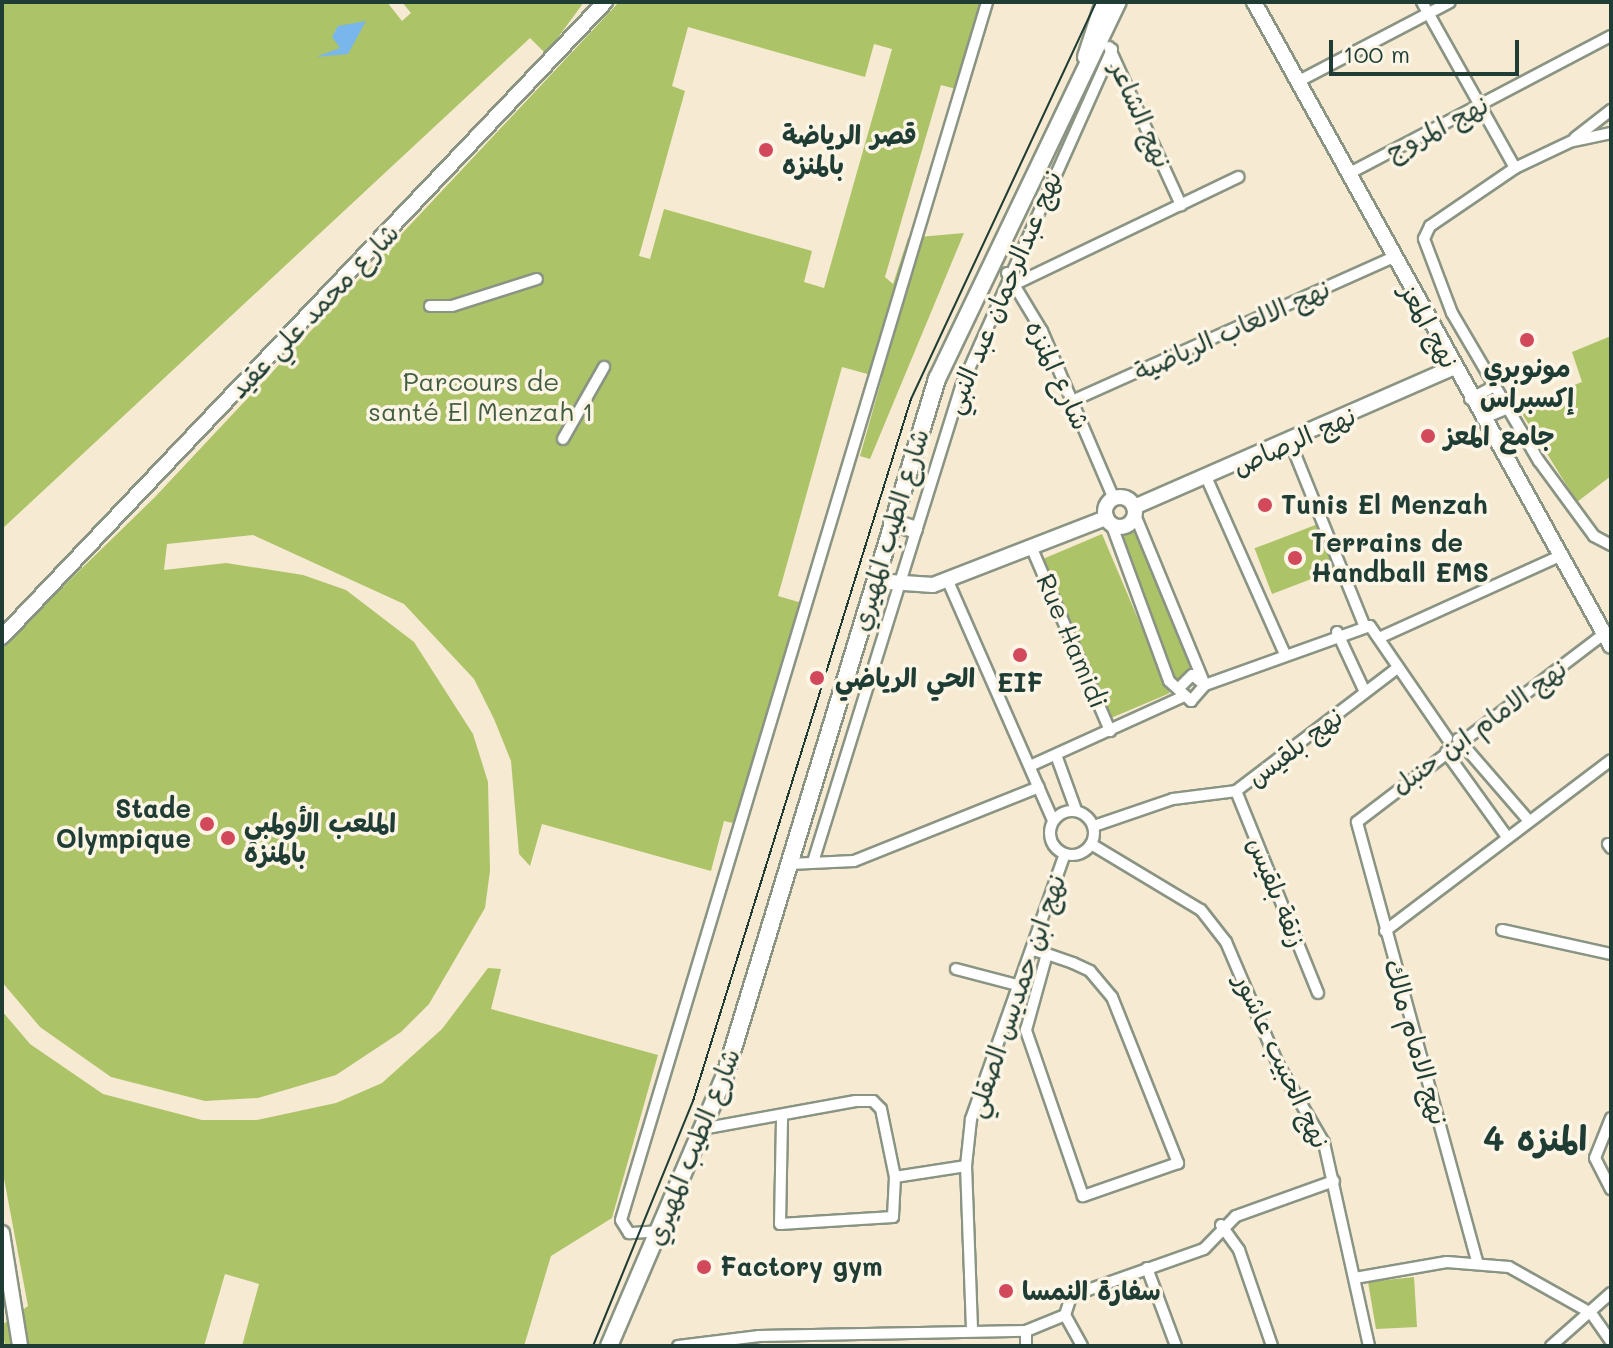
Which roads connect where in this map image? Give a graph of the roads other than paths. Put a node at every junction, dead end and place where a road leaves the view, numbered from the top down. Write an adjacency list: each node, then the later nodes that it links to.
1 (605, 2): 47 (street, شارع محمد علي عقيد)
2 (987, 2): 94 (street)
3 (1104, 2): 10 (main road)
4 (1118, 2): 10 (main road, شارع الطيب المهيري)
5 (1254, 2): 11 (street, نهج المعز)
6 (1422, 2): 8 (street)
7 (1450, 2): 8 (street)
8 (1429, 13): 11 (street); 12 (street)
9 (1611, 36): 12 (street, نهج المروج)
10 (1100, 42): 19 (street, نهج الشاعر); 20 (main road, شارع الطيب المهيري); 22 (street, نهج عبدالرحمان عبد النبي)
11 (1299, 81): 17 (street, نهج المعز)
12 (1479, 106): 16 (street); 17 (street, نهج المروج)
13 (1611, 110): 15 (street)
14 (1611, 133): 15 (street)
15 (1572, 141): 16 (street)
16 (1515, 168): 28 (street)
17 (1348, 174): 21 (street, نهج المعز)
18 (1238, 177): 19 (street)
19 (1181, 205): 24 (street)
20 (992, 257): 22 (street, شارع المنزه); 39 (main road, شارع الطيب المهيري)
21 (1391, 258): 27 (street, نهج المعز); 30 (street, نهج الالعاب الرياضية)
22 (1008, 274): 24 (street, شارع المنزه); 40 (street, نهج عبدالرحمان عبد النبي)
23 (537, 279): 25 (street)
24 (1013, 285): 30 (street, شارع المنزه)
25 (430, 306)
26 (604, 367): 33 (street)
27 (1452, 368): 29 (street, نهج المعز); 34 (street, نهج الرصاص)
28 (1494, 386): 29 (street); 31 (street)
29 (1470, 399): 32 (street, نهج المعز)
30 (1072, 401): 36 (street, شارع المنزه)
31 (1508, 408): 32 (street); 41 (street)
32 (1482, 419): 43 (street, نهج المعز)
33 (563, 439)
34 (1291, 444): 35 (street, نهج الرصاص); 49 (street)
35 (1207, 479): 37 (street, نهج الرصاص); 54 (street)
36 (1114, 499): 37 (street); 38 (street)
37 (1134, 511): 38 (street, نهج الرصاص); 56 (street)
38 (1108, 521): 42 (street, نهج الرصاص); 57 (street)
39 (892, 522): 40 (main road); 45 (main road, شارع الطيب المهيري)
40 (914, 529): 46 (street, نهج عبدالرحمان عبد النبي)
41 (1611, 545)
42 (1033, 551): 44 (street, نهج الرصاص); 59 (street, Rue Hamidi)
43 (1560, 556): 52 (street); 53 (street, نهج المعز)
44 (947, 579): 46 (street, نهج الرصاص); 65 (street)
45 (875, 581): 46 (street, نهج الرصاص); 77 (main road, شارع الطيب المهيري)
46 (894, 586): 76 (street, نهج عبدالرحمان عبد النبي)
47 (19, 616): 48 (street, شارع محمد علي عقيد); 51 (street, شارع محمد علي عقيد)
48 (2, 624)
49 (1364, 625): 50 (street); 52 (street)
50 (1337, 632): 54 (street); 58 (street)
51 (2, 637)
52 (1379, 638): 55 (street)
53 (1608, 640): 61 (street, نهج الامام ابن حنبل)
54 (1284, 652): 56 (street)
55 (1395, 670): 58 (street, نهج بلقيس); 60 (street)
56 (1204, 682): 57 (street); 57 (street)
57 (1180, 692): 59 (street)
58 (1365, 692): 67 (street, نهج بلقيس)
59 (1110, 731): 62 (street)
60 (1447, 738): 61 (street); 63 (street)
61 (1464, 740): 63 (street, نهج الامام ابن حنبل); 70 (street)
62 (1056, 755): 65 (street); 68 (street)
63 (1445, 755): 71 (street, نهج الامام ابن حنبل); 73 (street)
64 (1611, 760): 70 (street)
65 (1030, 766): 66 (street)
66 (1039, 787): 69 (street); 76 (street)
67 (1236, 791): 72 (street, نهج بلقيس); 85 (street, زنقة بلقيس)
68 (1076, 810): 69 (street); 72 (street)
69 (1053, 820): 75 (street)
70 (1529, 821): 73 (street)
71 (1357, 822): 79 (street, نهج الامام مالك)
72 (1094, 826): 74 (street)
73 (1507, 837): 79 (street)
74 (1091, 844): 75 (street); 91 (street, نهج الحبيب عاشور)
75 (1065, 854): 80 (street, نهج ابن حمديس الصقلي)
76 (813, 862): 77 (street)
77 (790, 864): 88 (main road, شارع الطيب المهيري)
78 (1502, 930): 82 (street)
79 (1385, 931): 96 (street, نهج الامام مالك)
80 (1033, 950): 81 (street); 84 (street, نهج ابن حمديس الصقلي)
81 (1047, 954): 81 (street)
82 (1611, 954)
83 (956, 969): 84 (street)
84 (1017, 985): 89 (street, نهج ابن حمديس الصقلي)
85 (1318, 993)
86 (782, 1116): 88 (street); 90 (street); 90 (street)
87 (1611, 1118): 92 (street)
88 (707, 1128): 94 (main road, شارع الطيب المهيري)
89 (966, 1166): 90 (street); 102 (street, نهج ابن حمديس الصقلي)
90 (895, 1177)
91 (1334, 1181): 93 (street); 98 (street, نهج الحبيب عاشور)
92 (1611, 1189)
93 (1221, 1225): 97 (street); 114 (street)
94 (661, 1231): 108 (main road, شارع الطيب المهيري)
95 (2, 1233): 107 (street)
96 (1477, 1261): 98 (street); 100 (street)
97 (1147, 1268): 101 (street); 113 (street)
98 (1355, 1278): 115 (street, نهج الحبيب عاشور)
99 (1611, 1293): 100 (street)
100 (1591, 1313): 105 (street); 116 (street)
101 (1065, 1315): 103 (street); 112 (street)
102 (972, 1329): 103 (street); 104 (street)
103 (1026, 1331): 111 (street)
104 (907, 1333): 106 (street); 110 (street)
105 (1611, 1342)
106 (700, 1345): 109 (street)
107 (20, 1346)
108 (609, 1346)
109 (678, 1346)
110 (908, 1346)
111 (1026, 1346)
112 (1082, 1346)
113 (1176, 1346)
114 (1272, 1346)
115 (1369, 1346)
116 (1551, 1346)

